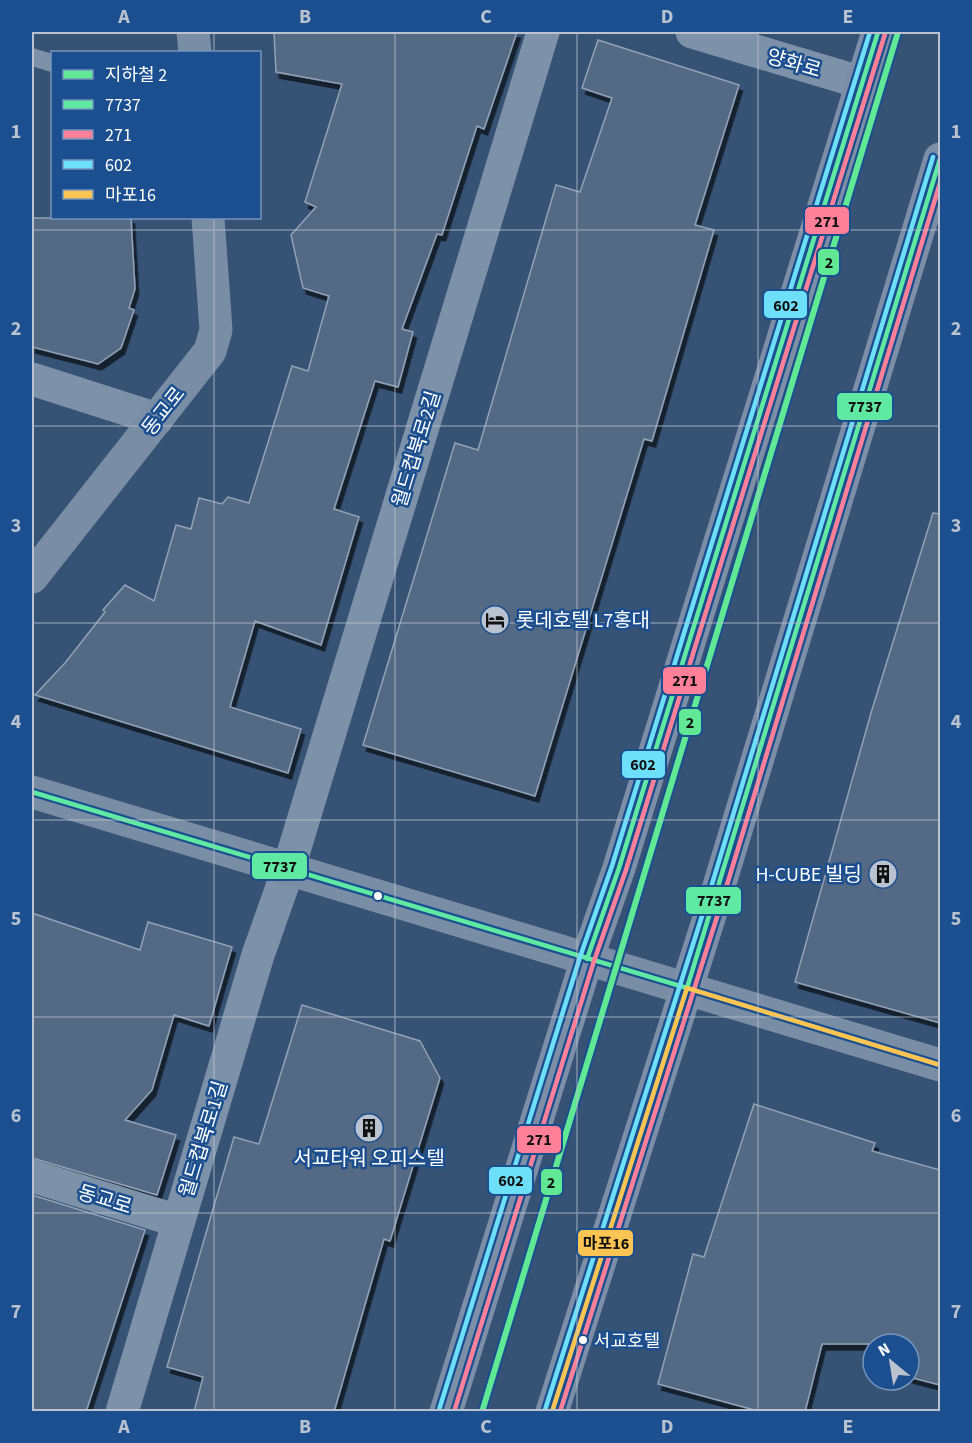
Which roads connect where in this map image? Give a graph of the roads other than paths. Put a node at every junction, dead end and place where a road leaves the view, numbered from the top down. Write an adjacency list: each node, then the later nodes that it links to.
1 (193, 32): 5 (main road)
2 (543, 32): 15 (street, 월드컵북로2길)
3 (692, 32): 8 (street, 양화로)
4 (878, 32): 8 (main road)
5 (195, 51)
6 (32, 57): 7 (lane)
7 (51, 63)
8 (863, 83): 16 (main road)
9 (940, 158): 17 (main road)
10 (208, 219): 12 (main road, 동교로)
11 (32, 380): 12 (street)
12 (157, 419): 13 (main road, 동교로)
13 (32, 577)
14 (32, 792): 15 (main road)
15 (289, 867): 16 (main road); 20 (street, 월드컵북로1길)
16 (587, 959): 17 (main road); 22 (main road)
17 (687, 988): 18 (main road); 23 (main road)
18 (940, 1065)
19 (32, 1176): 20 (street, 동교로)
20 (178, 1221): 21 (street, 월드컵북로1길)
21 (122, 1412)
22 (446, 1412)
23 (552, 1412)

